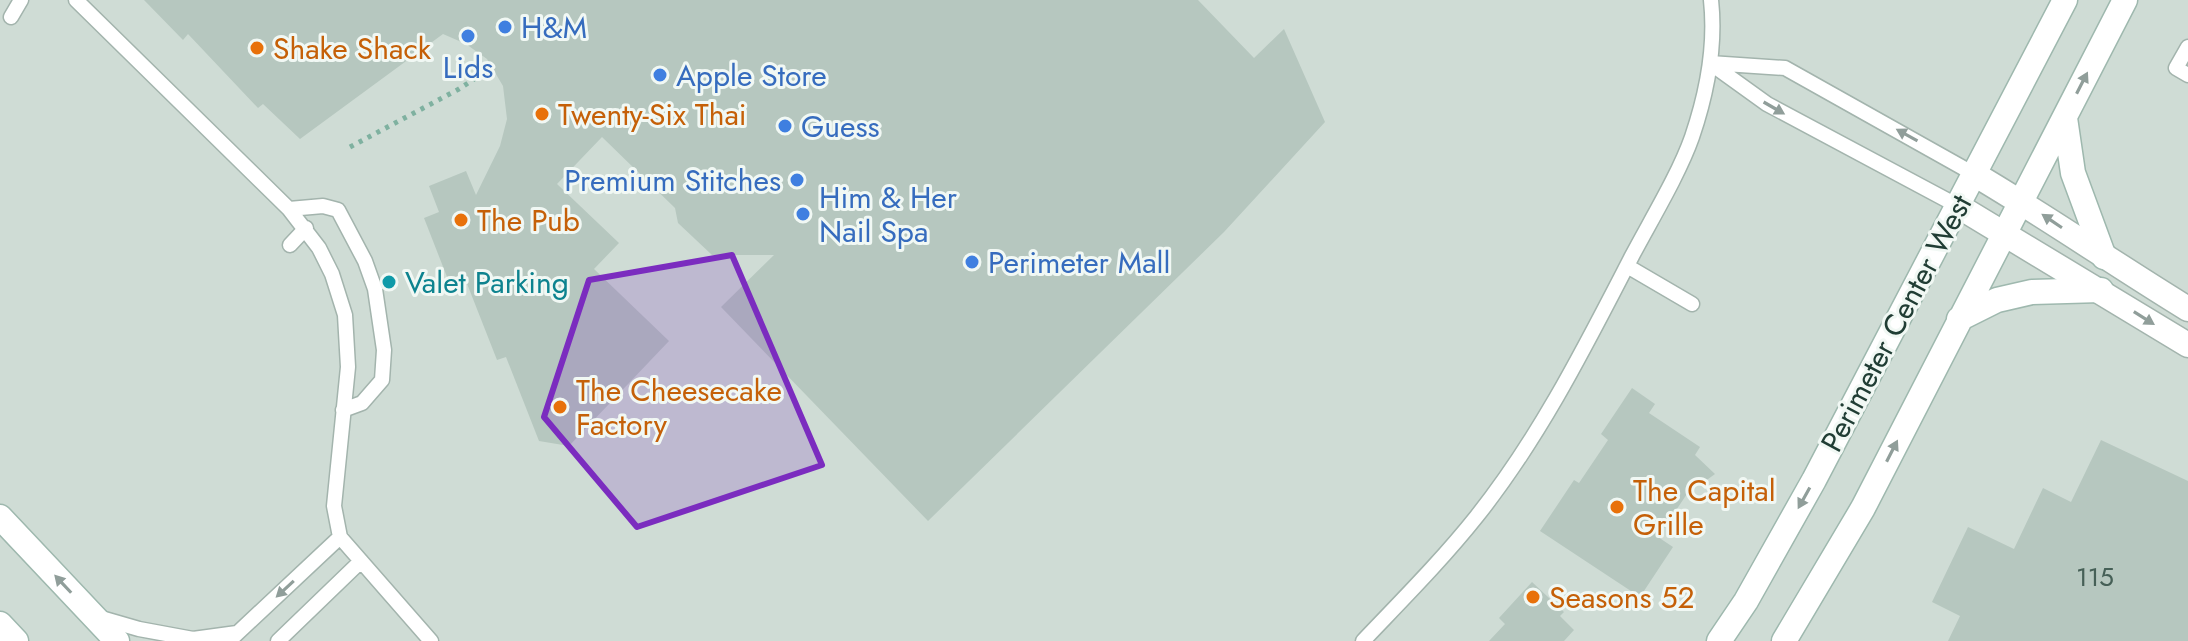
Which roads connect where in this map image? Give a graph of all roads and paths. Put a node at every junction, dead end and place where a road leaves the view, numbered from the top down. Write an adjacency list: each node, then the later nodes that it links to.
1 (21, 0): 6 (lane)
2 (76, 0): 16 (lane)
3 (1711, 0): 8 (lane)
4 (2065, 0): 13 (main road, Perimeter Center West)
5 (2125, 0): 11 (main road, Perimeter Center West, one-way to 5)
6 (11, 17)
7 (2188, 47): 10 (lane)
8 (1710, 63): 13 (lane, one-way to 8); 15 (lane, one-way to 15); 21 (lane)
9 (491, 68): 12 (path)
10 (2188, 75)
11 (2065, 118): 14 (main road, Perimeter Center West); 20 (main road)
12 (350, 147)
13 (1974, 174): 14 (main road); 15 (main road, Perimeter Center West)
14 (2022, 202): 18 (main road, Perimeter Center West); 20 (main road, one-way to 14)
15 (1958, 206): 18 (main road); 39 (main road, Perimeter Center West, one-way to 39)
16 (289, 209): 17 (lane); 27 (lane)
17 (306, 228): 19 (lane); 27 (lane)
18 (2006, 234): 22 (main road); 25 (main road, Perimeter Center West)
19 (290, 245)
20 (2104, 257): 24 (main road)
21 (1627, 266): 23 (lane); 38 (lane)
22 (2101, 290): 25 (main road); 26 (main road, one-way to 26)
23 (1692, 304)
24 (2188, 309)
25 (1959, 319): 40 (main road, Perimeter Center West, one-way to 25)
26 (2188, 345)
27 (343, 410): 29 (lane)
28 (0, 517): 31 (main road, one-way to 28)
29 (340, 537): 30 (lane); 33 (lane, one-way to 33)
30 (361, 561): 36 (lane); 37 (lane)
31 (93, 616): 33 (lane); 35 (main road)
32 (0, 624): 34 (main road)
33 (233, 637)
34 (16, 641)
35 (117, 641)
36 (278, 641)
37 (431, 641)
38 (1363, 641)
39 (1719, 641)
40 (1784, 641)

